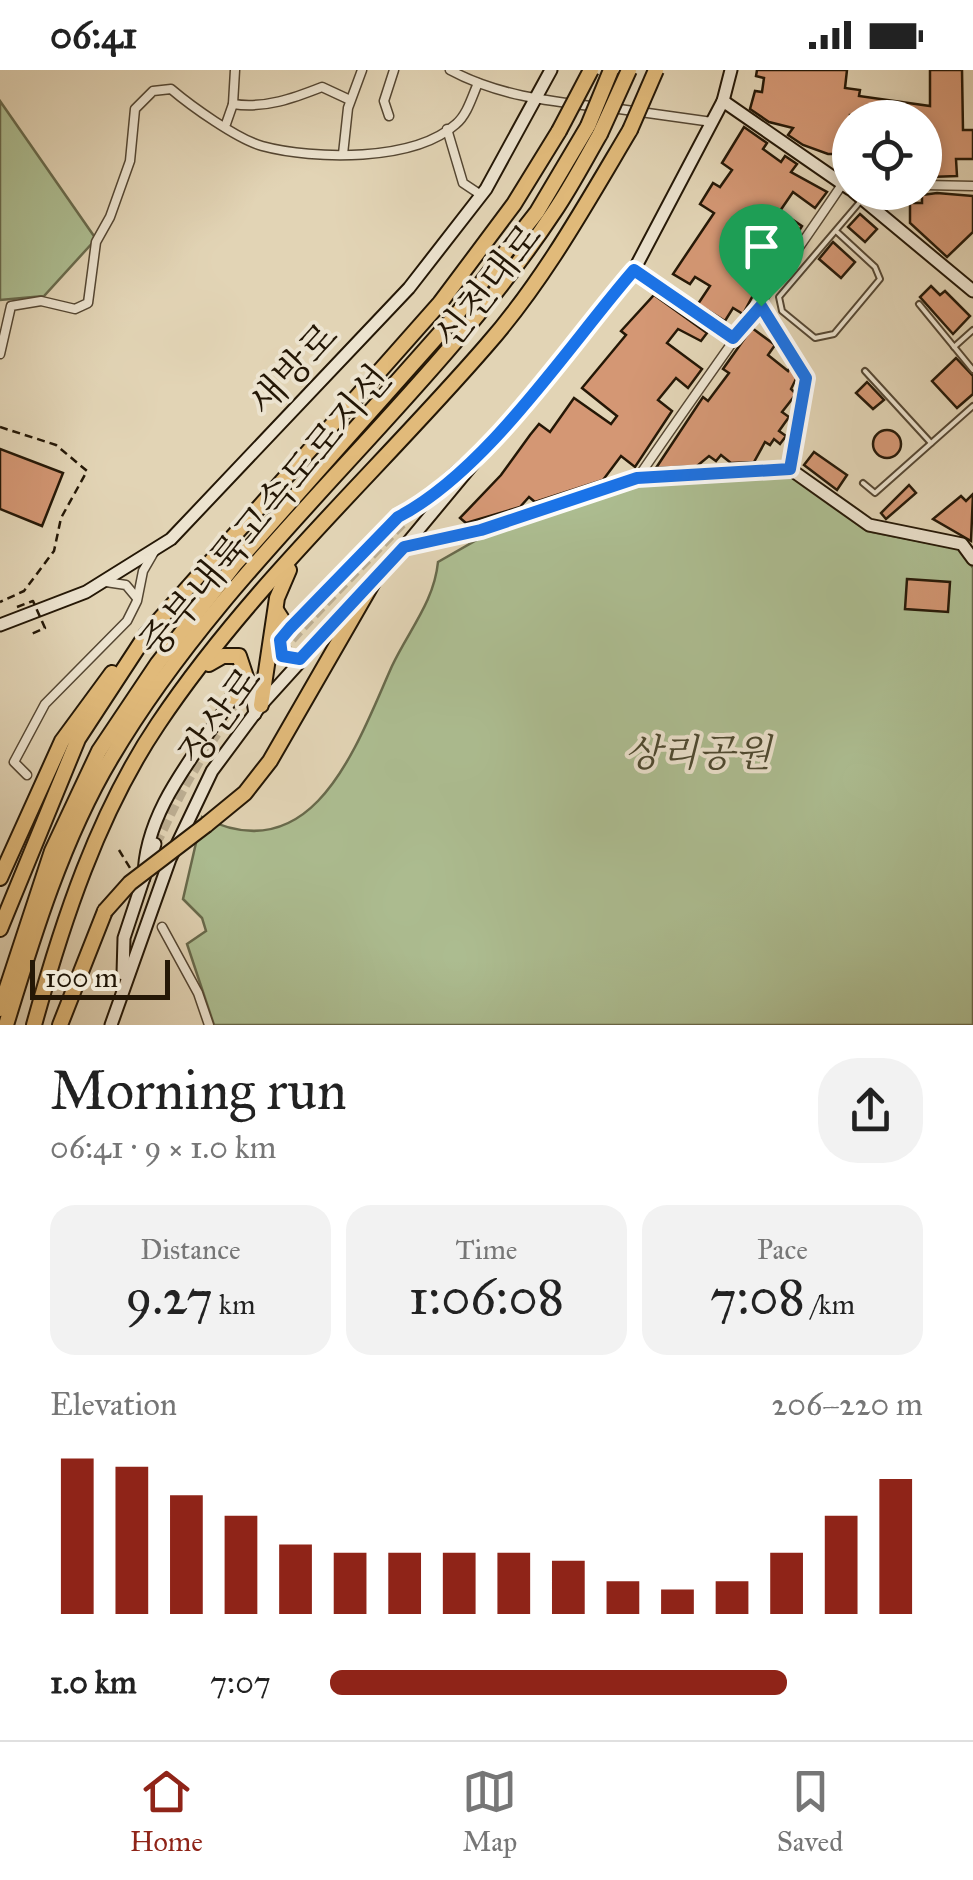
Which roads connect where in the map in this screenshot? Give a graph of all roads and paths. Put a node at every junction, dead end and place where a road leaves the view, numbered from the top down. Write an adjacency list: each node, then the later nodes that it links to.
1 (234, 70): 15 (street)
2 (362, 70): 12 (street)
3 (394, 70): 16 (street)
4 (450, 70): 11 (street)
5 (551, 70): 13 (main road, 새방로)
6 (591, 70): 62 (highway, 신천대로, bridge)
7 (611, 70): 20 (highway, 중부내륙고속도로지선, bridge)
8 (629, 70): 20 (highway, 중부내륙고속도로지선, bridge)
9 (656, 70): 51 (highway, 신천대로, bridge)
10 (731, 70): 14 (main road, 장산로)
11 (478, 84): 13 (street); 19 (street)
12 (350, 100): 15 (street); 21 (street)
13 (538, 100): 17 (street); 25 (main road, 새방로)
14 (723, 101): 17 (main road, 장산로); 22 (main road)
15 (233, 104): 18 (street)
16 (389, 116)
17 (712, 122): 30 (main road, 장산로)
18 (226, 124): 21 (street); 37 (street)
19 (447, 130): 21 (street); 25 (street)
20 (594, 130): 76 (highway, 중부내륙고속도로지선); 77 (highway, 중부내륙고속도로지선)
21 (343, 154)
22 (832, 176)
23 (942, 185): 24 (street)
24 (973, 186)
25 (481, 195): 49 (main road, 새방로)
26 (836, 210): 33 (street)
27 (844, 210): 29 (lane)
28 (876, 210): 31 (main road)
29 (836, 230): 29 (lane)
30 (634, 270): 35 (street); 42 (main road, 장산로)
31 (973, 291)
32 (919, 304): 36 (lane)
33 (761, 306): 35 (street); 44 (street)
34 (973, 330): 36 (lane)
35 (733, 338): 45 (street)
36 (954, 347): 38 (lane)
37 (0, 354)
38 (973, 370)
39 (865, 371): 43 (lane)
40 (972, 409): 43 (lane)
41 (0, 428): 56 (path)
42 (491, 442): 47 (main road, 장산로); 50 (main road, 장산로)
43 (931, 443): 46 (lane)
44 (790, 469): 45 (main road); 52 (main road)
45 (637, 478): 50 (main road)
46 (863, 483)
47 (418, 507): 48 (main road, 장산로); 59 (main road)
48 (402, 523)
49 (161, 545): 54 (main road, 새방로); 55 (street)
50 (404, 547): 53 (main road, 장산로)
51 (298, 553): 58 (highway); 64 (highway, 신천대로)
52 (973, 559)
53 (376, 577): 63 (main road, 장산로); 79 (highway, bridge)
54 (98, 584): 55 (street); 60 (main road, 새방로)
55 (137, 601): 67 (street)
56 (0, 602)
57 (18, 607): 61 (path, bridge)
58 (276, 608): 59 (highway); 66 (highway)
59 (296, 622): 63 (main road)
60 (0, 625)
61 (28, 635)
62 (146, 635): 71 (highway); 74 (highway, 신천대로)
63 (300, 659): 66 (main road, 장산로)
64 (200, 670): 65 (highway); 78 (highway, 신천대로)
65 (233, 697): 66 (main road); 72 (main road)
66 (258, 709): 75 (main road, 장산로)
67 (27, 774)
68 (155, 844): 72 (main road)
69 (119, 850): 70 (path)
70 (130, 868)
71 (0, 878)
72 (144, 878): 75 (main road)
73 (162, 926): 81 (street)
74 (0, 929)
75 (122, 988): 80 (main road, 장산로)
76 (0, 1009)
77 (6, 1025)
78 (34, 1025)
79 (60, 1025)
80 (111, 1025)
81 (209, 1025)

